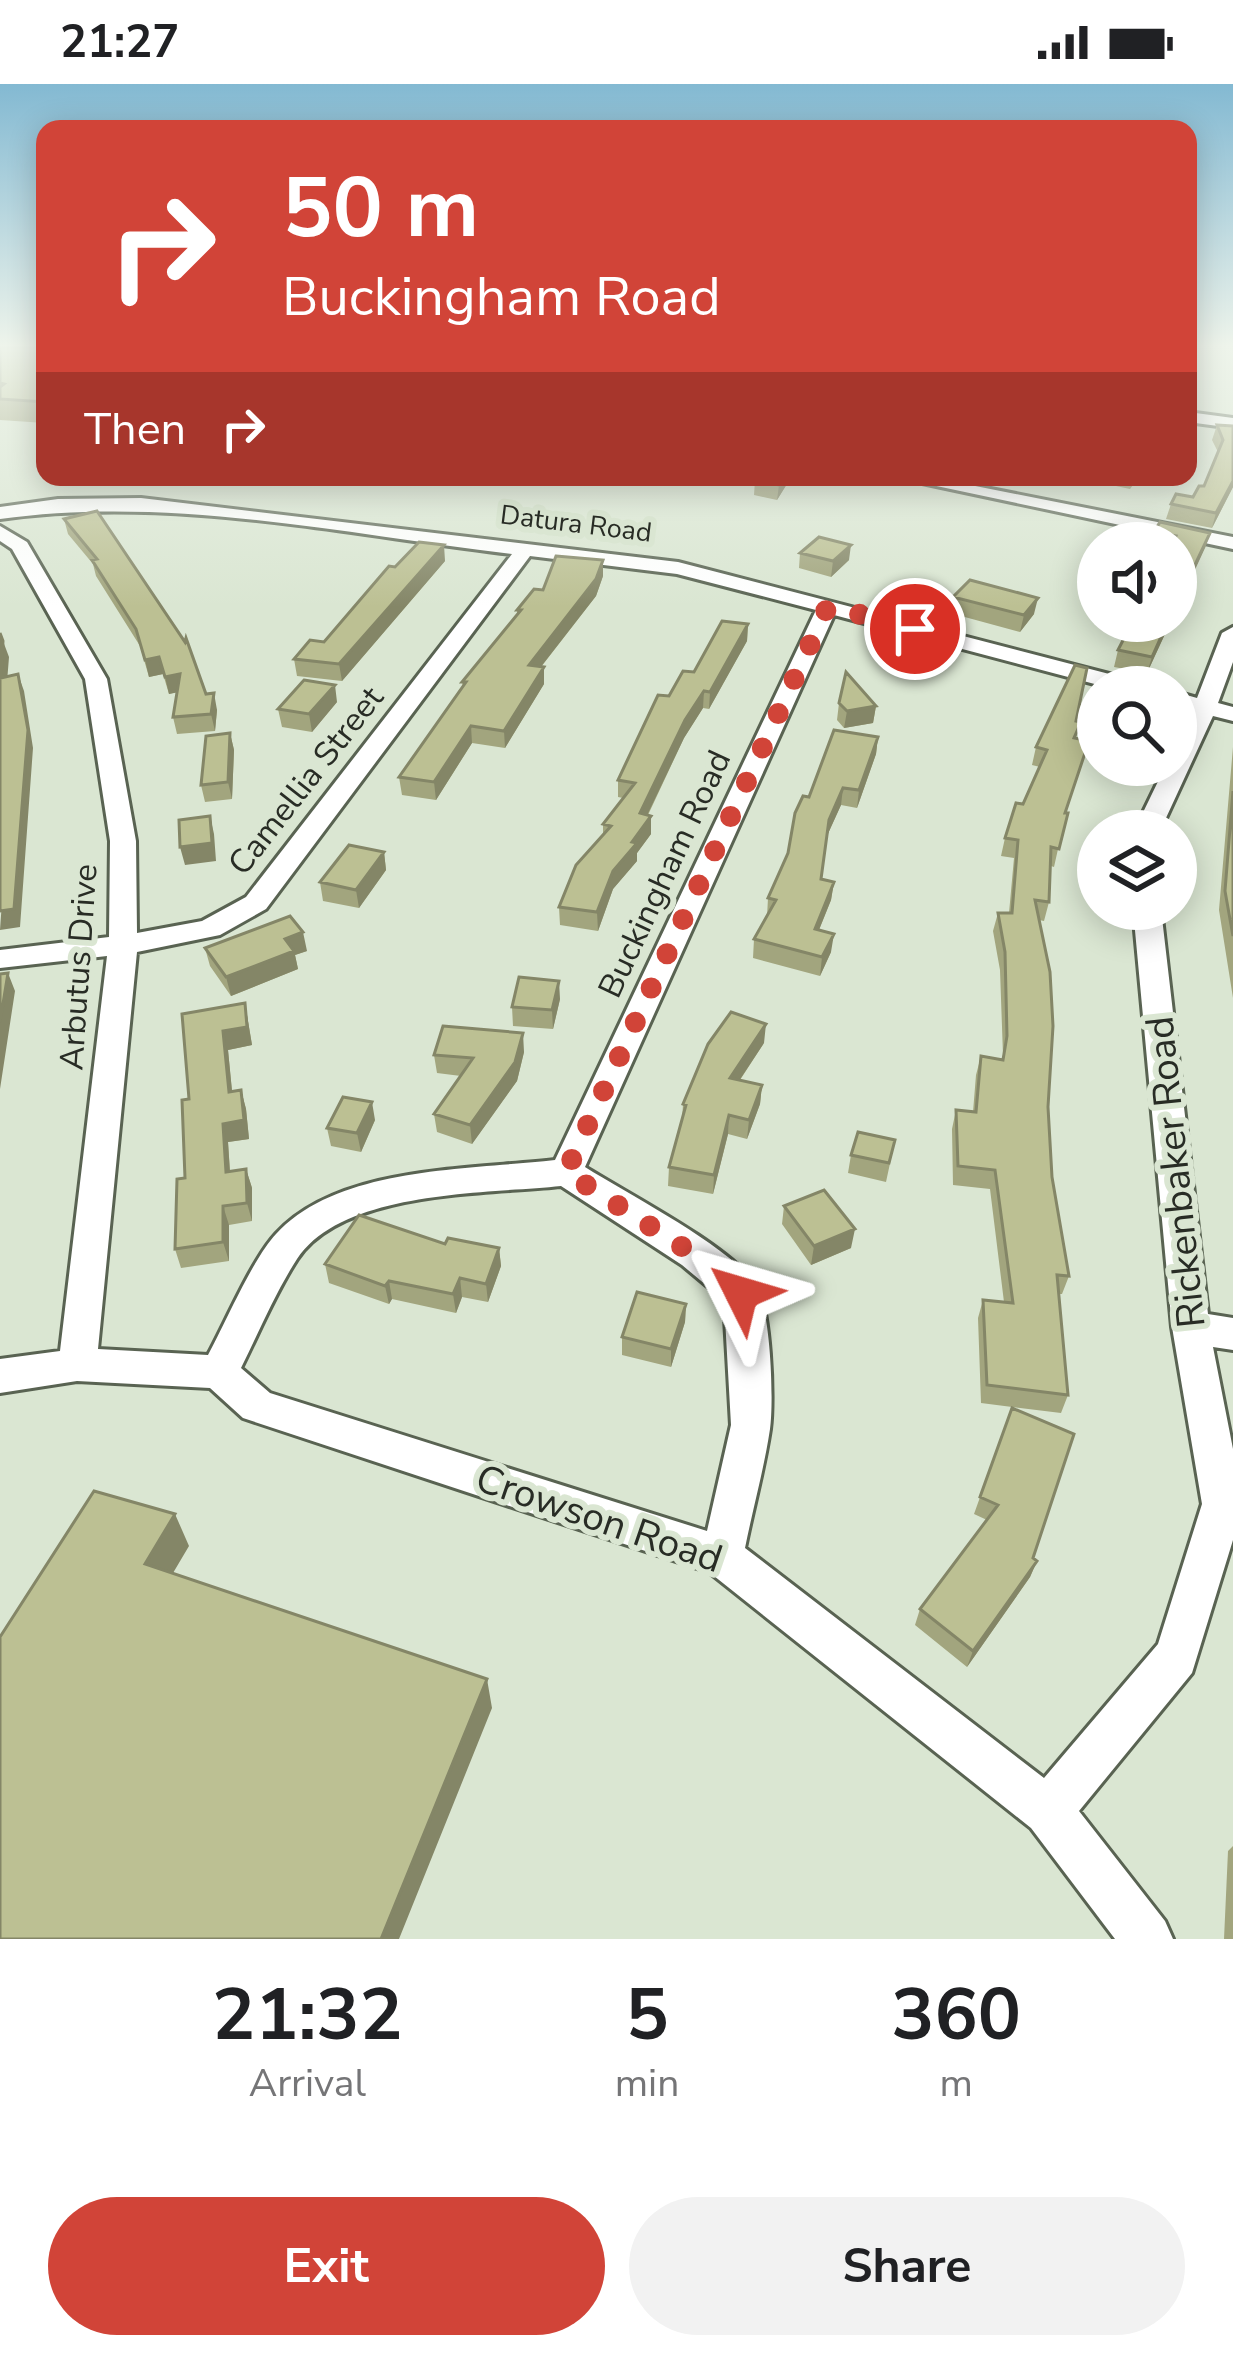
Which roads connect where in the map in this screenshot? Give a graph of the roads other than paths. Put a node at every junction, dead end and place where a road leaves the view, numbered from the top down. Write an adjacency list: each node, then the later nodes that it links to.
1 (948, 486): 4 (street)
2 (0, 513): 5 (street, Datura Road)
3 (0, 532): 14 (street, Arbutus Drive)
4 (1233, 543)
5 (527, 547): 6 (street, Datura Road); 14 (street, Camellia Street)
6 (828, 606): 8 (street, Datura Road); 16 (street, Buckingham Road)
7 (1233, 633): 10 (street)
8 (1077, 672)
9 (1197, 704): 10 (street)
10 (1205, 706): 11 (street); 12 (street)
11 (1233, 714)
12 (1157, 810)
13 (1149, 930): 17 (street, Rickenbaker Road)
14 (123, 945): 15 (street, Camellia Street); 19 (street, Arbutus Drive)
15 (0, 959)
16 (566, 1172): 20 (street); 22 (street)
17 (1191, 1327): 18 (street); 23 (street, Rickenbaker Road)
18 (1233, 1334)
19 (77, 1365): 20 (street); 21 (street)
20 (219, 1372): 22 (street, Crowson Road)
21 (0, 1376)
22 (722, 1556): 23 (street, Crowson Road)
23 (1048, 1811): 24 (street, Crowson Road)
24 (1147, 1939)

